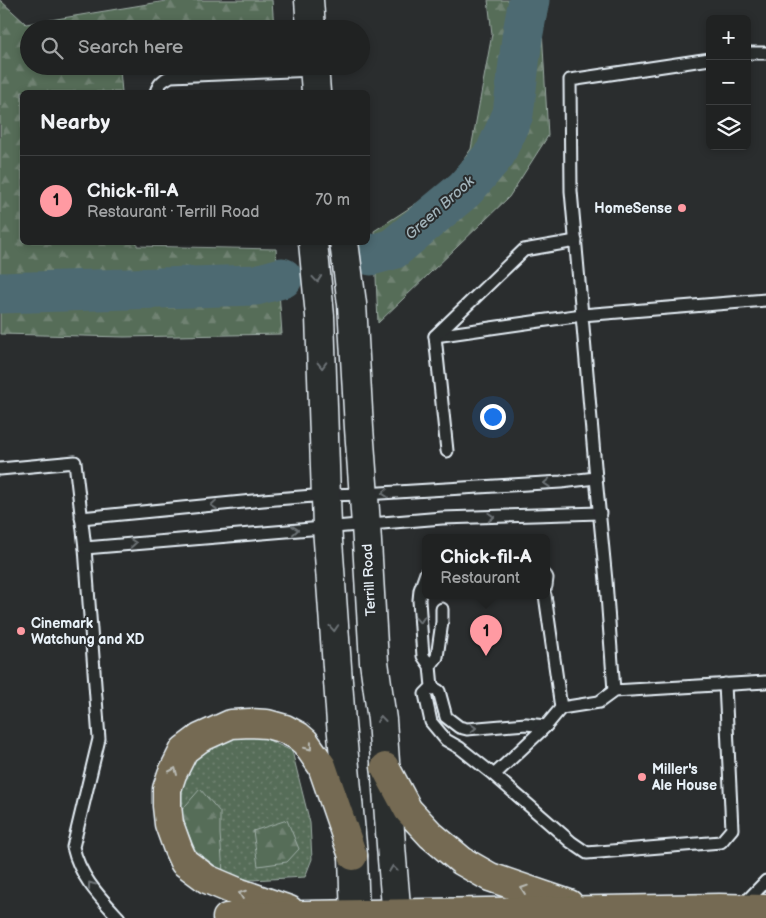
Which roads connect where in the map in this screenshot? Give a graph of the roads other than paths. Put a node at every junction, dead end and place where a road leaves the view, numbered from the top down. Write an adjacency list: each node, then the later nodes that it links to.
1 (309, 0): 2 (street)
2 (310, 20)
3 (751, 53): 4 (lane)
4 (766, 53)
5 (706, 60): 8 (lane)
6 (315, 76): 7 (lane)
7 (157, 90)
8 (576, 241): 12 (lane); 13 (lane)
9 (313, 245): 18 (street, one-way to 18)
10 (344, 245): 17 (street, Terrill Road)
11 (766, 300): 12 (lane)
12 (582, 315): 13 (lane); 16 (lane)
13 (435, 336): 14 (lane)
14 (447, 451)
15 (0, 469): 20 (lane)
16 (596, 478): 17 (lane, one-way to 17); 19 (lane)
17 (364, 494): 18 (lane); 21 (street, Terrill Road)
18 (326, 495): 20 (lane, one-way to 20); 22 (street)
19 (600, 513): 21 (lane, one-way to 19); 31 (lane)
20 (81, 518): 23 (lane)
21 (366, 525): 22 (lane); 34 (street, Terrill Road, one-way to 21)
22 (327, 527): 23 (lane, one-way to 22); 36 (street, one-way to 36)
23 (85, 548): 44 (lane, one-way to 23)
24 (422, 583): 27 (lane, one-way to 27)
25 (546, 599): 32 (lane)
26 (442, 609): 27 (lane)
27 (430, 666): 30 (lane)
28 (766, 682): 29 (lane)
29 (726, 684): 31 (lane); 35 (lane)
30 (432, 687): 33 (lane, one-way to 33); 35 (lane)
31 (614, 691): 32 (lane)
32 (560, 708): 33 (lane)
33 (546, 726): 35 (lane)
34 (385, 767): 40 (highway, one-way to 34); 43 (street, Terrill Road, one-way to 34)
35 (494, 775)
36 (352, 856): 41 (highway, one-way to 36); 42 (street)
37 (766, 881): 38 (lane)
38 (739, 909): 39 (highway); 40 (highway)
39 (766, 909)
40 (587, 910): 43 (highway)
41 (305, 915): 42 (highway); 45 (highway)
42 (354, 916): 43 (highway)
43 (397, 916)
44 (119, 918)
45 (228, 918)

